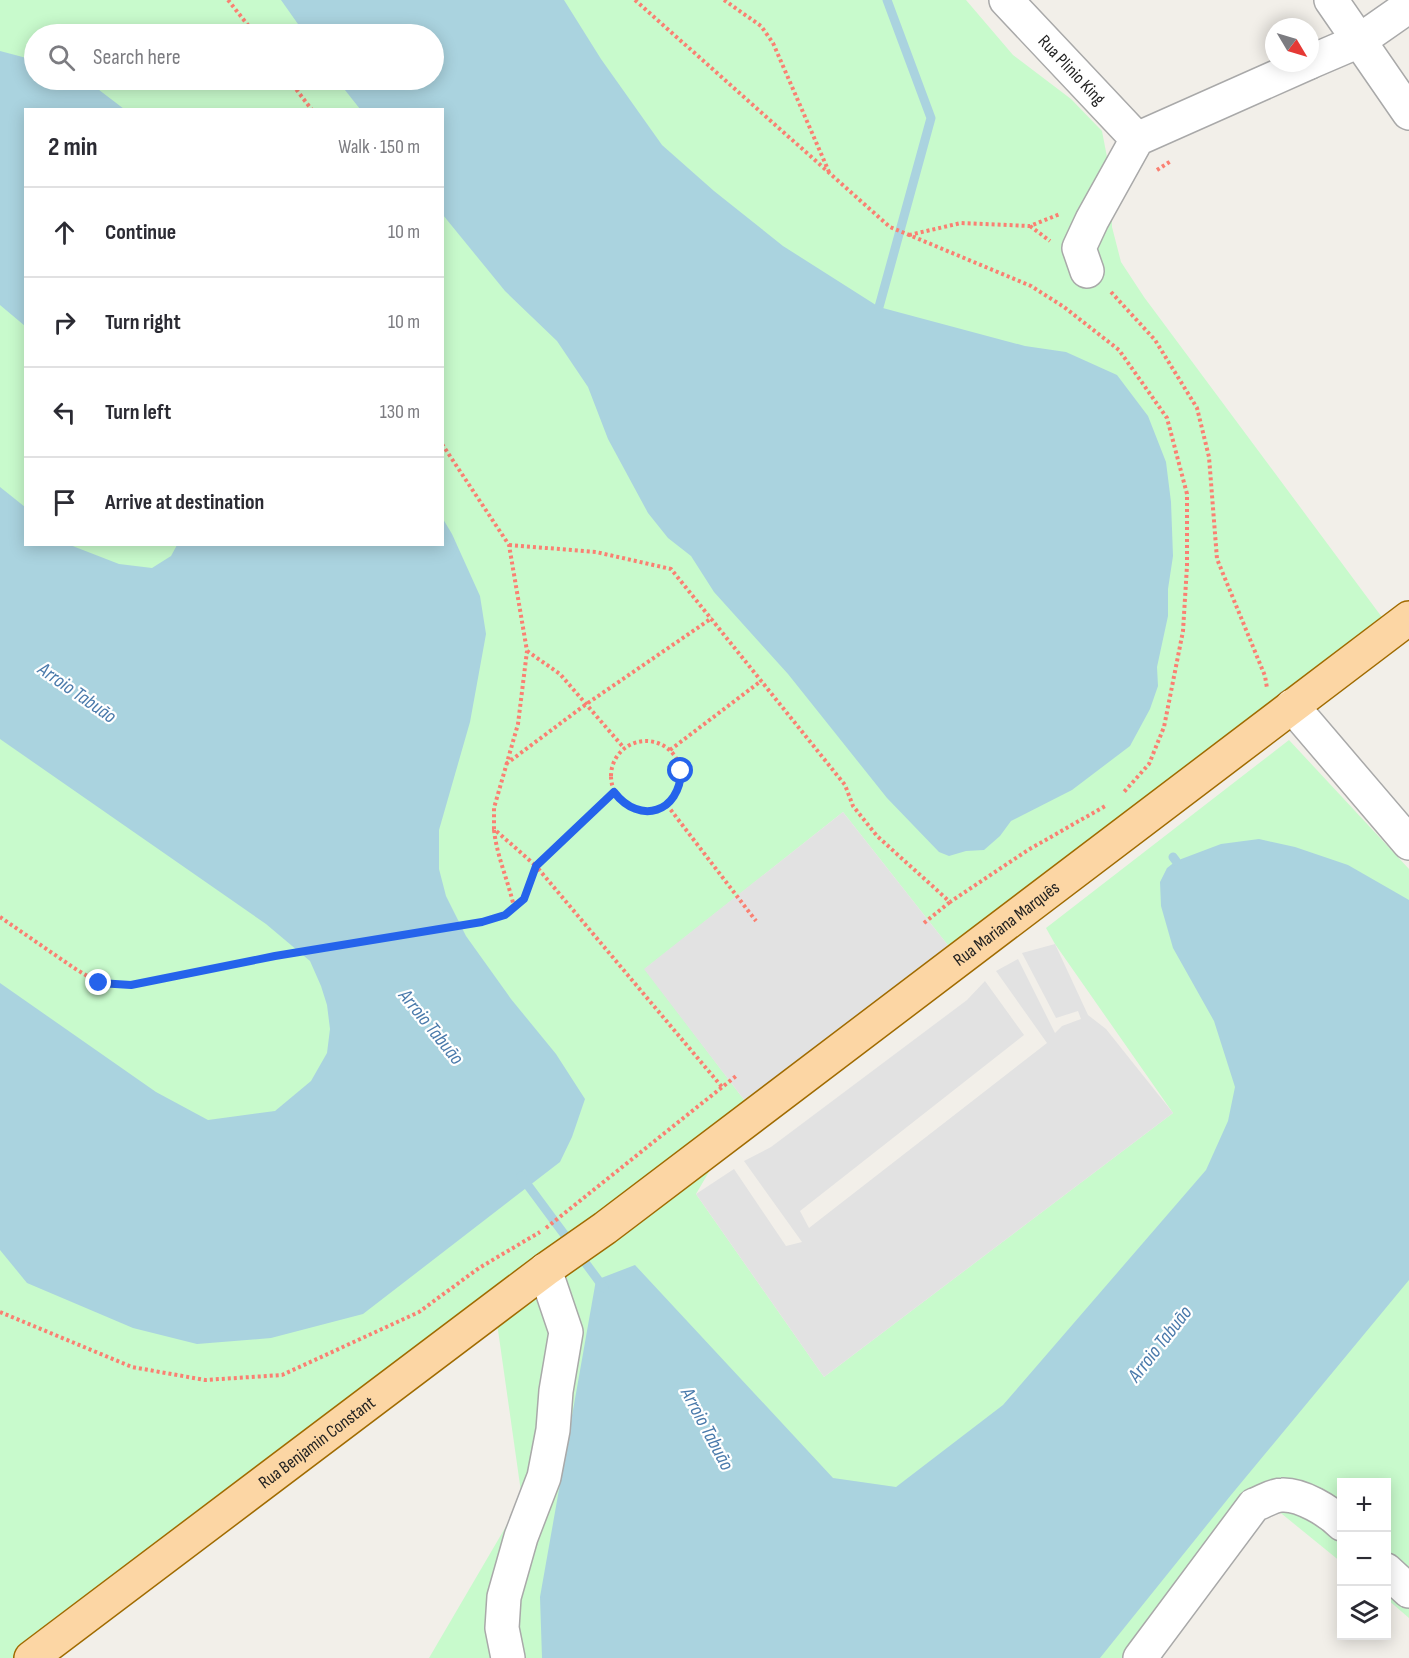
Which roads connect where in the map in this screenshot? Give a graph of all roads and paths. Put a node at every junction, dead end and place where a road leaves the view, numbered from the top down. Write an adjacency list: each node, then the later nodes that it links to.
1 (228, 0): 7 (path)
2 (635, 0): 15 (path)
3 (724, 0): 15 (path)
4 (1006, 0): 14 (street, Rua Plinio King)
5 (1331, 0): 8 (street)
6 (1409, 6): 8 (street)
7 (247, 24)
8 (1359, 41): 9 (street); 13 (street)
9 (1319, 59)
10 (1289, 72): 14 (street)
11 (297, 90): 12 (path)
12 (310, 108)
13 (1409, 114)
14 (1137, 139): 17 (street)
15 (830, 174): 30 (path)
16 (1030, 226): 17 (path)
17 (1088, 272): 25 (path)
18 (444, 447): 19 (path)
19 (509, 545): 20 (path); 22 (path)
20 (711, 618): 23 (path); 24 (path)
21 (1409, 618): 25 (main road, Rua Mariana Marquês)
22 (526, 651): 24 (path); 28 (path)
23 (761, 681): 27 (path); 36 (path)
24 (585, 705): 26 (path); 28 (path)
25 (1282, 713): 34 (street); 43 (main road, Rua Mariana Marquês)
26 (624, 748): 27 (path); 29 (path)
27 (670, 750): 32 (path)
28 (505, 765): 33 (path)
29 (614, 792): 32 (path); 35 (path)
30 (1122, 794)
31 (1115, 800): 36 (path)
32 (667, 805): 39 (path)
33 (494, 829): 35 (path); 37 (path)
34 (1409, 843)
35 (536, 866): 37 (path); 42 (path)
36 (950, 902): 40 (path)
37 (514, 907): 38 (path)
38 (0, 917)
39 (756, 921)
40 (924, 923)
41 (736, 1076): 42 (path)
42 (722, 1088): 45 (path)
43 (605, 1228): 44 (main road, Rua Benjamin Constant)
44 (550, 1267): 49 (main road, Rua Benjamin Constant); 50 (street)
45 (0, 1312)
46 (1337, 1519): 51 (street)
47 (1391, 1575): 48 (street)
48 (1409, 1591)
49 (31, 1658)
50 (508, 1658)
51 (1140, 1658)

